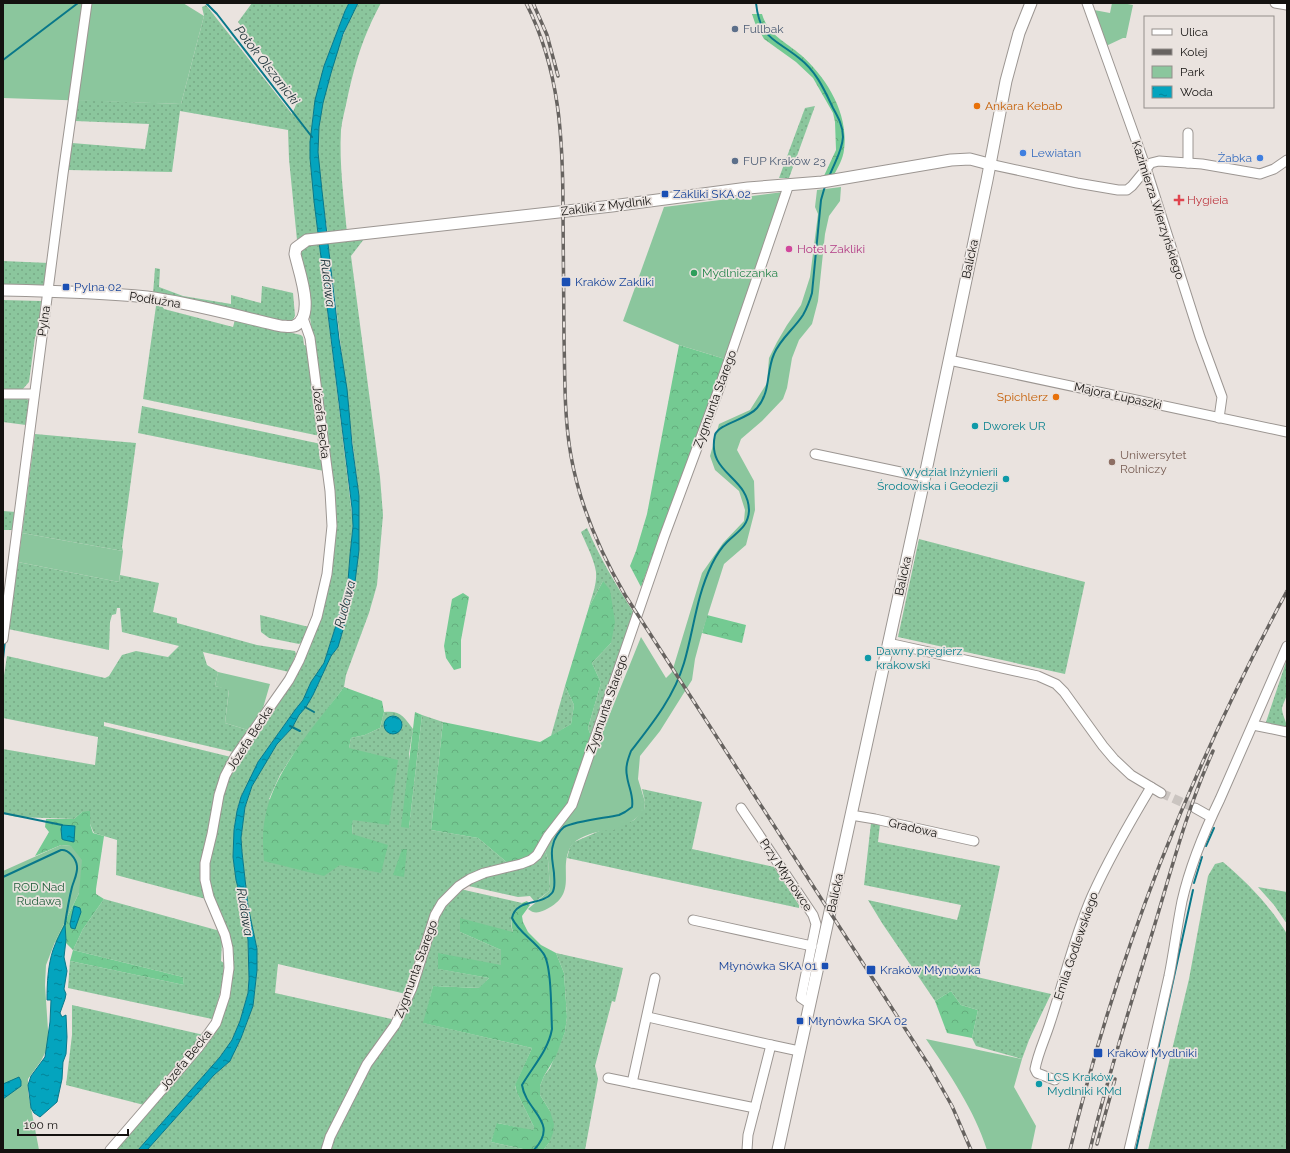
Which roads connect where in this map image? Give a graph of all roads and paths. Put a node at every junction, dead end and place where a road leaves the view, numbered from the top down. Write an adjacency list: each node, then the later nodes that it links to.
1 (87, 3): 13 (street, Pylna)
2 (1031, 3): 9 (street, Balicka)
3 (1087, 3): 10 (street, Kazimierza Wierzyńskiego)
4 (1274, 3): 5 (street)
5 (1287, 5)
6 (1188, 133): 8 (street)
7 (1287, 160): 8 (street)
8 (1188, 163): 10 (street)
9 (989, 164): 10 (street); 11 (street, Zakliki z Mydlnik); 15 (street, Balicka)
10 (1146, 168): 18 (street, Kazimierza Wierzyńskiego)
11 (790, 184): 14 (street, Zakliki z Mydlnik); 46 (street, Zygmunta Starego)
12 (3, 290): 13 (street, Podłużna)
13 (48, 292): 14 (street, Podłużna); 17 (street, Pylna)
14 (303, 318): 45 (street, Józefa Becka)
15 (949, 360): 18 (street, Majora Łupaszki); 21 (street, Balicka)
16 (3, 394): 17 (street)
17 (34, 394): 22 (street, Pylna)
18 (1219, 418): 19 (street, Majora Łupaszki)
19 (1287, 432)
20 (815, 454): 21 (street)
21 (924, 478): 23 (street, Balicka)
22 (3, 639)
23 (888, 643): 27 (street); 31 (street, Balicka)
24 (1287, 646): 25 (street)
25 (1253, 724): 26 (street); 32 (street)
26 (1287, 732)
27 (1151, 787): 28 (street); 42 (street, Emila Godlewskiego)
28 (1161, 793)
29 (741, 808): 35 (street, Przy Młynówce)
30 (1195, 808): 32 (street)
31 (851, 815): 33 (street, Gradowa); 37 (street, Balicka)
32 (1211, 817): 49 (street)
33 (974, 842)
34 (693, 920): 35 (street)
35 (812, 946): 37 (street, Przy Młynówce)
36 (656, 978): 38 (street)
37 (810, 1004): 40 (street, Balicka)
38 (648, 1017): 39 (street); 43 (street)
39 (771, 1045): 40 (street); 44 (street)
40 (800, 1051): 48 (street, Balicka)
41 (608, 1078): 43 (street)
42 (1055, 1080)
43 (632, 1083): 44 (street)
44 (755, 1108): 47 (street)
45 (110, 1150)
46 (326, 1150)
47 (747, 1150)
48 (778, 1150)
49 (1129, 1150)

